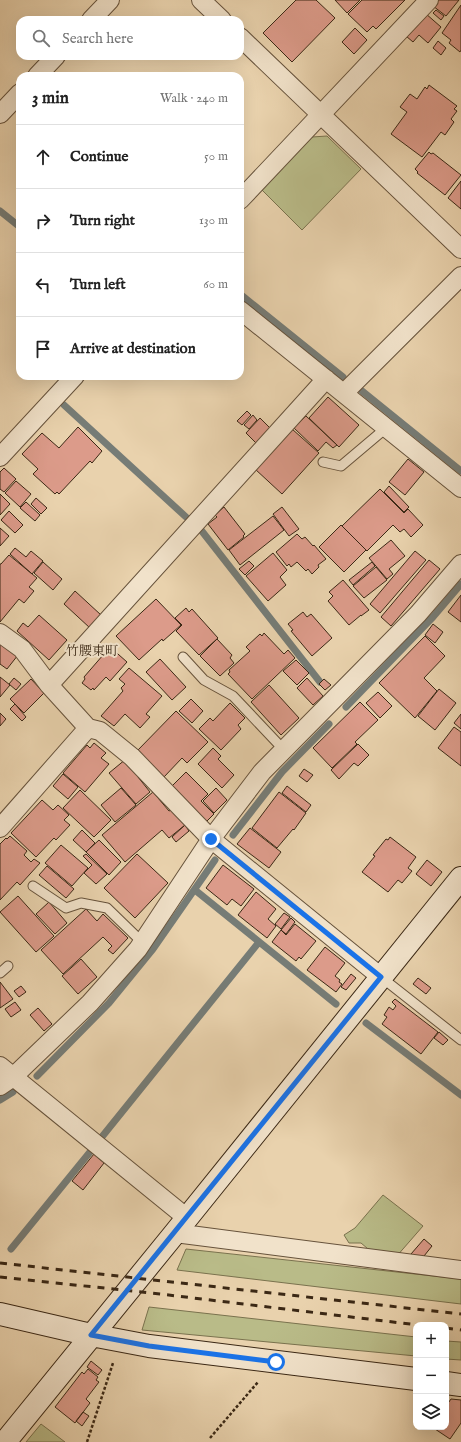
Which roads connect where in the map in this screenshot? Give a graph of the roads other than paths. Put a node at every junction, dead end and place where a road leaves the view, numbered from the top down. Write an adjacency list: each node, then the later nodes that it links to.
1 (110, 0): 4 (street)
2 (201, 0): 5 (street)
3 (429, 0): 11 (street)
4 (95, 16)
5 (218, 16)
6 (244, 41): 11 (street)
7 (52, 60): 8 (street)
8 (41, 72)
9 (16, 97): 10 (street)
10 (0, 114)
11 (321, 115): 12 (street); 13 (street)
12 (244, 196)
13 (461, 249)
14 (461, 276): 18 (street)
15 (244, 313): 16 (street)
16 (326, 379): 18 (street); 26 (street)
17 (72, 380): 20 (street)
18 (344, 393): 19 (street)
19 (386, 428): 21 (lane); 22 (street)
20 (0, 457)
21 (323, 462)
22 (461, 488)
23 (461, 564): 28 (street)
24 (0, 633): 26 (street)
25 (183, 657): 28 (lane)
26 (49, 685): 27 (street)
27 (88, 728): 29 (street); 30 (street)
28 (284, 750): 30 (street)
29 (0, 828)
30 (211, 839): 33 (street); 36 (street)
31 (461, 878): 36 (street)
32 (33, 886): 33 (lane)
33 (142, 942): 38 (street)
34 (8, 966): 35 (lane)
35 (0, 973)
36 (381, 977): 37 (lane); 39 (street)
37 (461, 1040)
38 (4, 1077): 39 (street)
39 (181, 1226): 40 (street); 42 (street)
40 (461, 1270)
41 (0, 1314): 42 (street)
42 (91, 1335): 43 (street); 46 (street)
43 (413, 1379)
44 (449, 1383): 45 (street)
45 (461, 1385)
46 (5, 1442)

